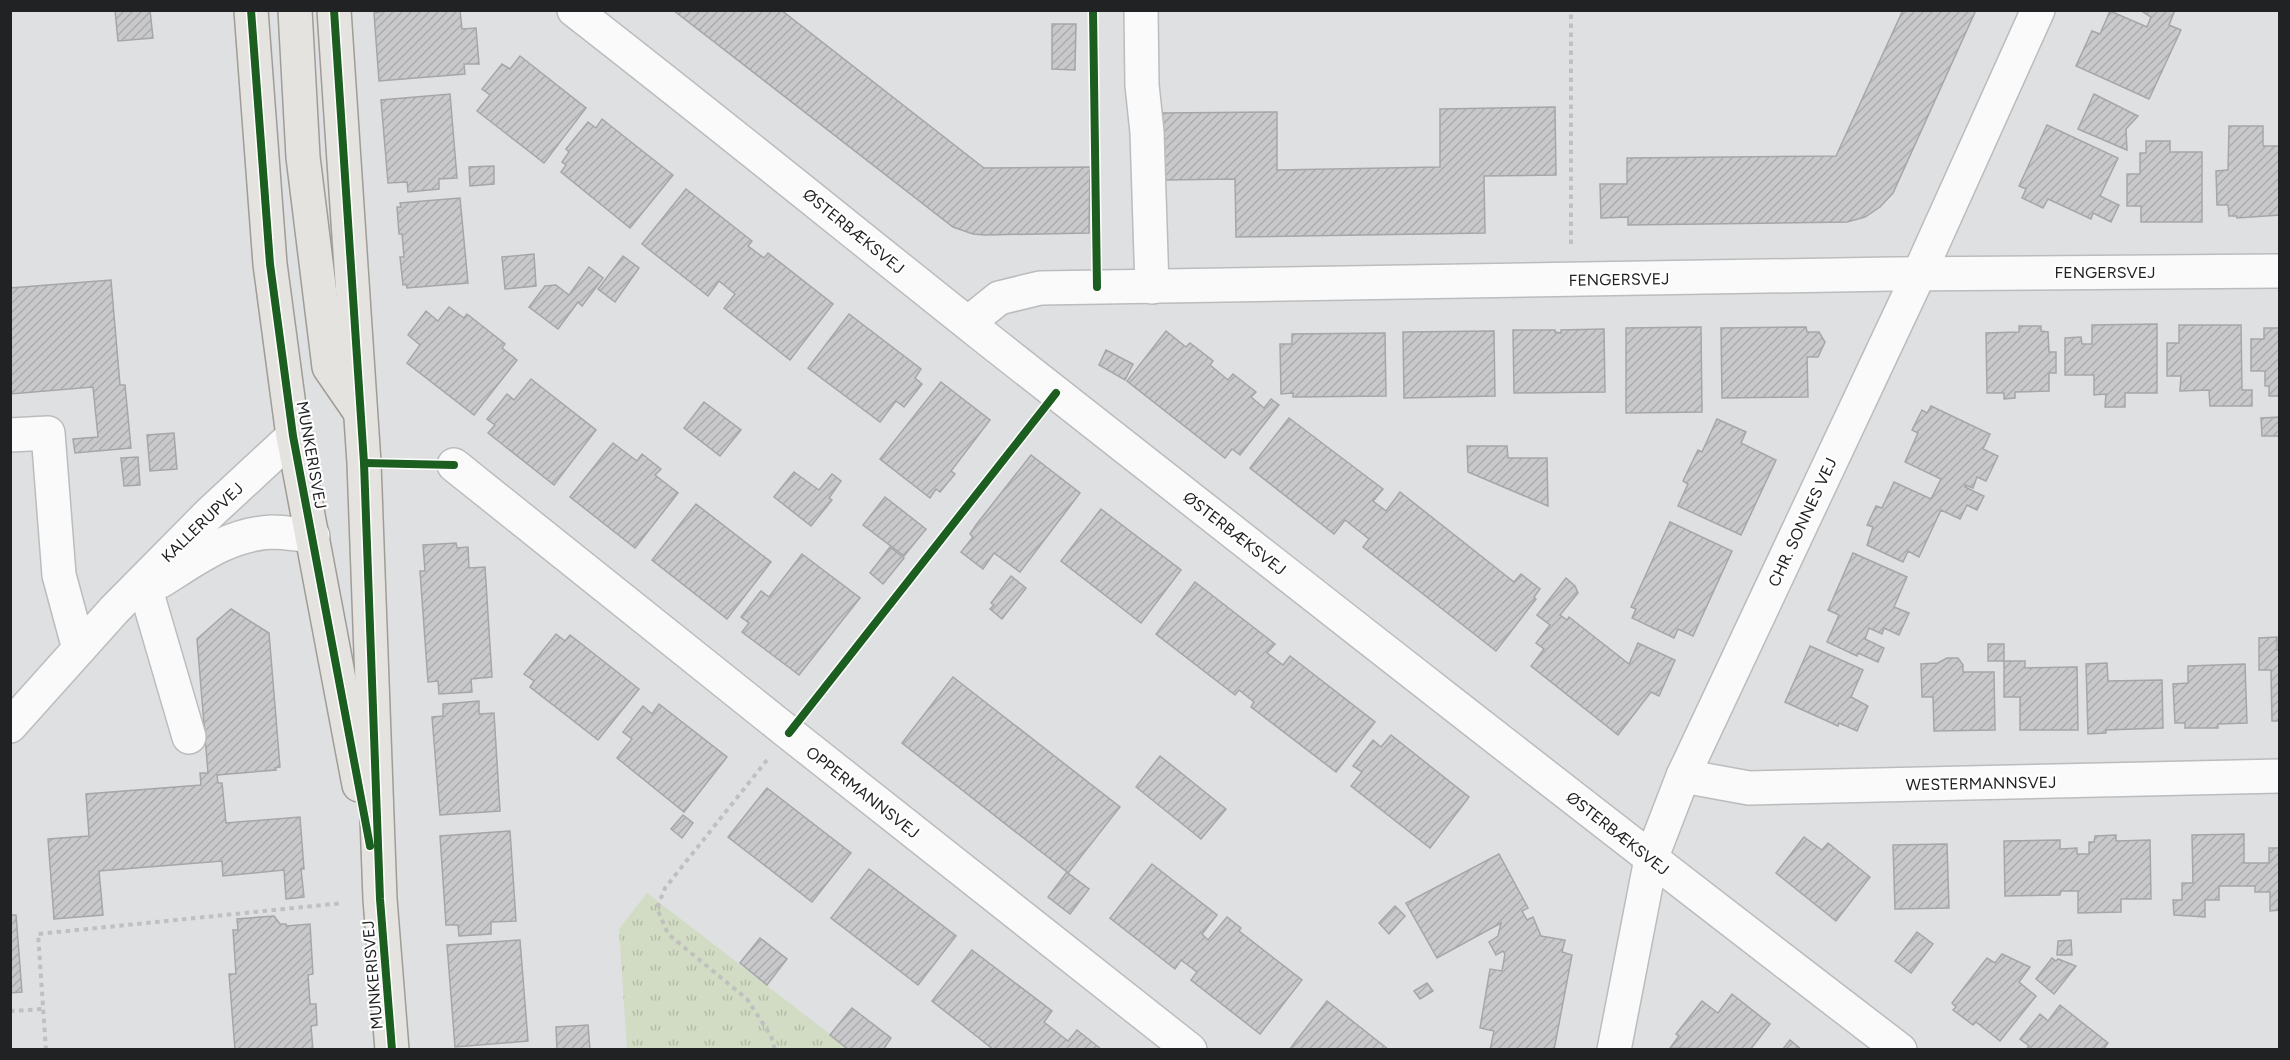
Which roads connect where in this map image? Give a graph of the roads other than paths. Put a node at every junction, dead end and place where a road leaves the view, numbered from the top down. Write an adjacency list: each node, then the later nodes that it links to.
1 (251, 10): 13 (main road, MUNKERISVEJ)
2 (295, 10): 11 (main road)
3 (334, 10): 11 (main road, MUNKERISVEJ)
4 (574, 10): 10 (street, ØSTERBÆKSVEJ)
5 (1142, 10): 9 (street)
6 (2038, 10): 8 (street, CHR. SONNES VEJ)
7 (2280, 271): 8 (street, FENGERSVEJ)
8 (1919, 274): 9 (street, FENGERSVEJ); 23 (street, CHR. SONNES VEJ)
9 (1152, 287): 10 (street, FENGERSVEJ)
10 (968, 323): 25 (street, ØSTERBÆKSVEJ)
11 (361, 414): 26 (main road, MUNKERISVEJ)
12 (10, 435): 20 (street)
13 (293, 436): 15 (street, KALLERUPVEJ); 16 (main road, MUNKERISVEJ)
14 (454, 465): 28 (street, OPPERMANNSVEJ)
15 (211, 512): 17 (street); 19 (street, KALLERUPVEJ)
16 (314, 536): 17 (street, KALLERUPVEJ); 26 (main road, MUNKERISVEJ)
17 (215, 548): 18 (street, KALLERUPVEJ)
18 (146, 590): 19 (street, KALLERUPVEJ); 22 (street)
19 (114, 610): 20 (street, KALLERUPVEJ)
20 (79, 649): 21 (street, KALLERUPVEJ)
21 (10, 726)
22 (189, 737)
23 (1683, 776): 24 (street, WESTERMANNSVEJ); 25 (street, CHR. SONNES VEJ)
24 (2280, 776)
25 (1651, 859): 29 (street, CHR. SONNES VEJ); 30 (street, ØSTERBÆKSVEJ)
26 (380, 899): 27 (main road, MUNKERISVEJ)
27 (392, 1050)
28 (1190, 1050)
29 (1614, 1050)
30 (1900, 1050)

